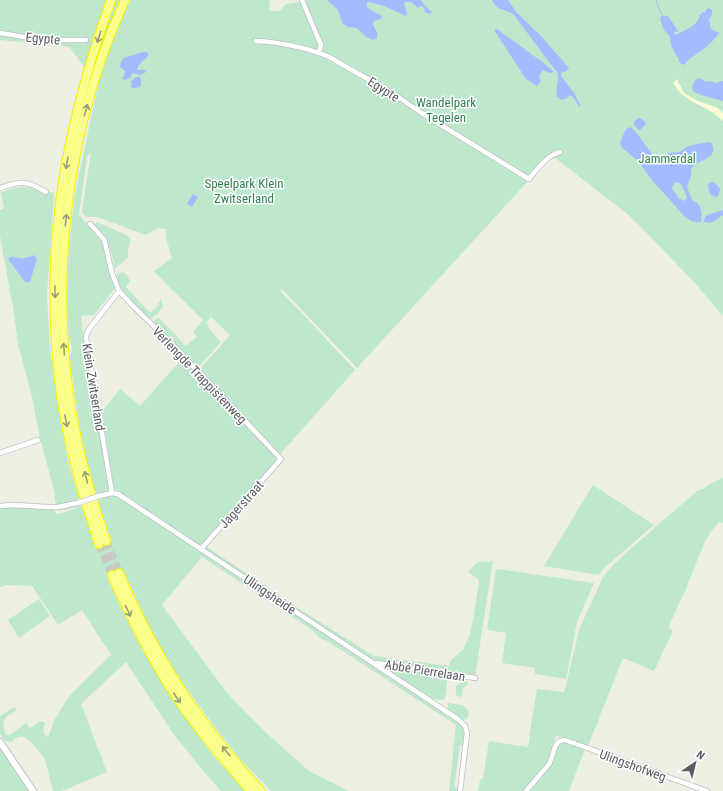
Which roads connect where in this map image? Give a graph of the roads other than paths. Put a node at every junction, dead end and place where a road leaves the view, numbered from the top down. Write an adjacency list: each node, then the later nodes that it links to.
1 (111, 0): 2 (highway, one-way to 2)
2 (125, 0)
3 (302, 0): 7 (street)
4 (0, 33): 5 (street, Egypte)
5 (86, 40)
6 (256, 42): 7 (street, Egypte)
7 (319, 52): 8 (street, Egypte)
8 (560, 152)
9 (0, 188): 10 (street)
10 (46, 192)
11 (90, 224): 12 (street)
12 (118, 291): 15 (street, Verlengde Trappistenweg); 16 (street, Klein Zwitserland)
13 (38, 440): 14 (street)
14 (0, 453)
15 (281, 459): 18 (street, Jagerstraat)
16 (112, 493): 17 (street, bridge); 18 (street, Ulingsheide)
17 (0, 506)
18 (201, 549): 19 (street, Ulingsheide)
19 (376, 664): 20 (street, Abbé Pierrelaan); 25 (street, Ulingsheide)
20 (474, 678)
21 (0, 742): 22 (main road)
22 (32, 791)
23 (251, 791): 24 (highway, one-way to 23)
24 (261, 791)
25 (460, 791)
26 (526, 791): 27 (street, Ulingshofweg)
27 (707, 791)

